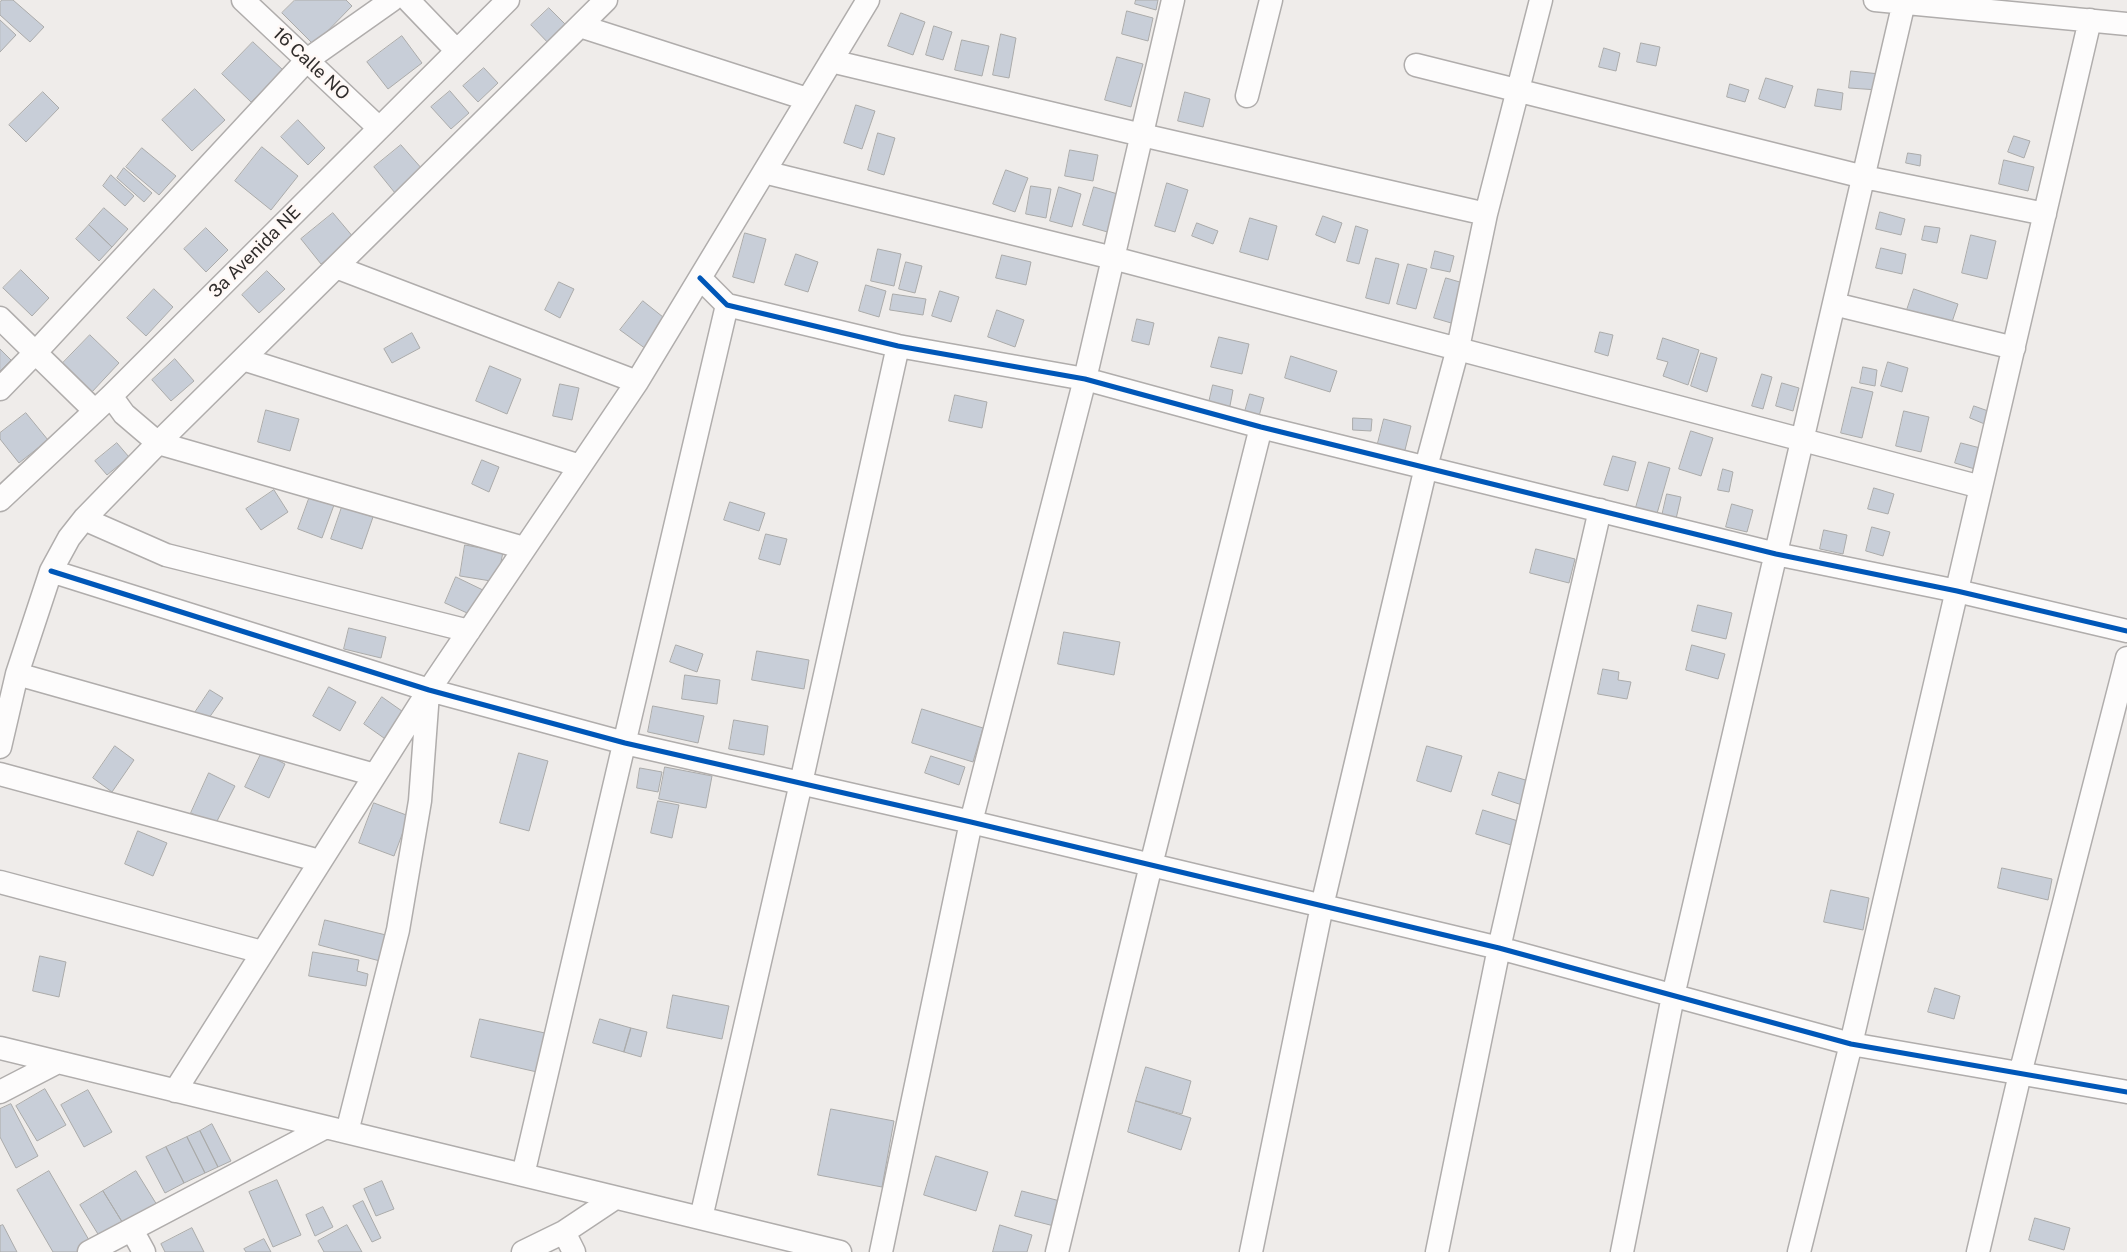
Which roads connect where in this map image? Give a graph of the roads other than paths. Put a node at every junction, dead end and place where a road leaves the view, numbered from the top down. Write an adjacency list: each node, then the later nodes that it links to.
1 (244, 0): 16 (street, 16 Calle NO)
2 (392, 0): 16 (street)
3 (408, 0): 15 (street)
4 (508, 0): 15 (street, 3a Avenida NE)
5 (606, 0): 14 (street)
6 (868, 0): 17 (street)
7 (1173, 0): 23 (street)
8 (1271, 0): 20 (street)
9 (1541, 0): 19 (street)
10 (1875, 0): 11 (street)
11 (1904, 2): 12 (street); 25 (street)
12 (2090, 20): 13 (street); 27 (street)
13 (2127, 24)
14 (580, 26): 21 (street); 29 (street)
15 (456, 50): 22 (street, 3a Avenida NE)
16 (307, 60): 22 (street, 16 Calle NO); 37 (street)
17 (831, 61): 21 (street); 23 (street)
18 (1416, 65): 19 (street)
19 (1518, 90): 25 (street); 26 (street)
20 (1247, 96)
21 (807, 99): 24 (street)
22 (379, 128): 42 (street, 3a Avenida NE)
23 (1142, 135): 26 (street); 28 (street)
24 (764, 172): 28 (street); 30 (street)
25 (1864, 177): 27 (street); 31 (street)
26 (1486, 214): 35 (street)
27 (2045, 214): 36 (street)
28 (1113, 258): 35 (street); 39 (street)
29 (336, 267): 38 (street); 40 (street)
30 (700, 278): 32 (street); 40 (street)
31 (1834, 304): 36 (street); 45 (street)
32 (727, 305): 34 (street); 62 (street)
33 (0, 318): 37 (street)
34 (898, 346): 39 (street); 66 (street)
35 (1458, 348): 45 (street); 48 (street)
36 (2014, 348): 49 (street)
37 (36, 353): 41 (street); 43 (street)
38 (243, 359): 46 (street); 47 (street)
39 (1085, 379): 44 (street); 67 (street)
40 (637, 382): 47 (street)
41 (0, 389)
42 (111, 396): 43 (street, 3a Avenida NE); 46 (street)
43 (94, 411): 50 (street, 3a Avenida NE)
44 (1260, 426): 48 (street); 69 (street)
45 (1803, 439): 49 (street); 54 (street)
46 (158, 443): 52 (street); 53 (street)
47 (580, 466): 53 (street)
48 (1426, 467): 51 (street); 71 (street)
49 (1981, 487): 56 (street)
50 (0, 500)
51 (1600, 510): 54 (street); 72 (street)
52 (84, 519): 55 (street); 57 (street)
53 (524, 548): 57 (street)
54 (1776, 554): 56 (street); 74 (street)
55 (51, 572): 60 (street); 61 (street)
56 (1957, 591): 58 (street); 75 (street)
57 (468, 631): 61 (street)
58 (2127, 631)
59 (2127, 658): 78 (street)
60 (16, 674): 63 (street); 65 (street)
61 (429, 690): 62 (street); 65 (street); 82 (street)
62 (625, 743): 66 (street); 83 (street)
63 (0, 747)
64 (0, 774): 68 (street)
65 (375, 775): 68 (street)
66 (801, 783): 67 (street); 85 (street)
67 (971, 822): 69 (street); 93 (street)
68 (320, 861): 73 (street)
69 (1151, 865): 71 (street); 94 (street)
70 (0, 882): 73 (street)
71 (1322, 906): 72 (street); 95 (street)
72 (1499, 948): 74 (street); 96 (street)
73 (262, 952): 79 (street)
74 (1673, 996): 75 (street); 97 (street)
75 (1851, 1044): 78 (street); 98 (street)
76 (0, 1048): 77 (street)
77 (58, 1062): 79 (street); 80 (street)
78 (2020, 1074): 81 (street); 99 (street)
79 (175, 1091): 82 (street)
80 (0, 1092)
81 (2127, 1092)
82 (336, 1130): 83 (street); 86 (street)
83 (524, 1175): 84 (street)
84 (615, 1198): 85 (street); 87 (street)
85 (701, 1218): 92 (street)
86 (132, 1230): 88 (street); 89 (street)
87 (564, 1232): 90 (street); 91 (street)
88 (89, 1252)
89 (144, 1252)
90 (523, 1252)
91 (574, 1252)
92 (840, 1252)
93 (881, 1252)
94 (1057, 1252)
95 (1251, 1252)
96 (1437, 1252)
97 (1622, 1252)
98 (1799, 1252)
99 (1978, 1252)

